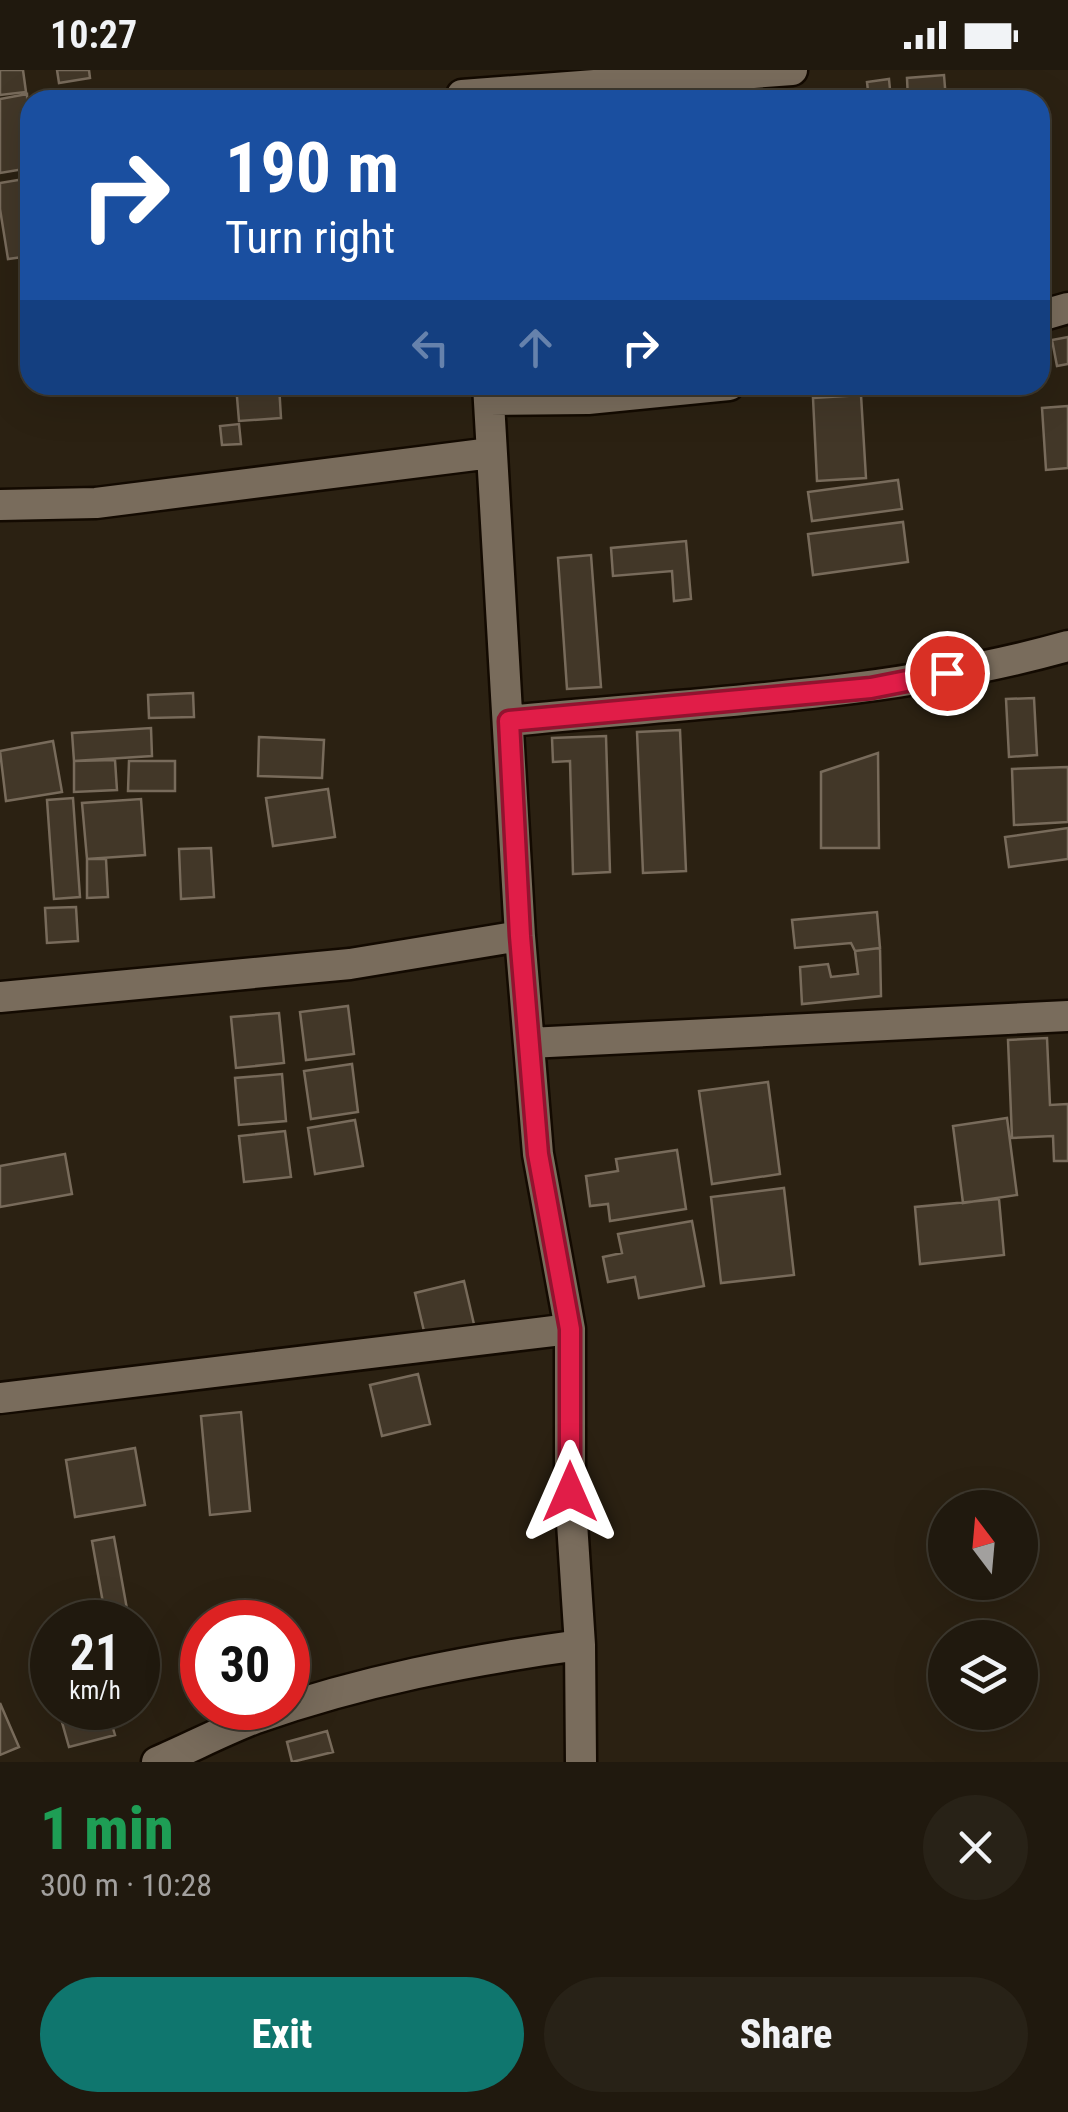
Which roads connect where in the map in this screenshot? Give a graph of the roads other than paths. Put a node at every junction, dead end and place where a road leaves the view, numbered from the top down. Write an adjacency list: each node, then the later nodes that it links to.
1 (792, 70): 2 (street)
2 (462, 88)
3 (489, 395): 6 (street)
4 (529, 395): 5 (street)
5 (621, 395)
6 (490, 453): 7 (street); 9 (street)
7 (0, 505)
8 (1068, 646): 9 (street)
9 (509, 721): 10 (street)
10 (520, 936): 11 (street); 13 (street)
11 (0, 998)
12 (1068, 1016): 13 (street)
13 (529, 1043): 14 (street)
14 (570, 1329): 15 (street); 16 (street)
15 (0, 1398)
16 (580, 1645): 17 (street); 18 (street)
17 (157, 1762)
18 (581, 1762)

